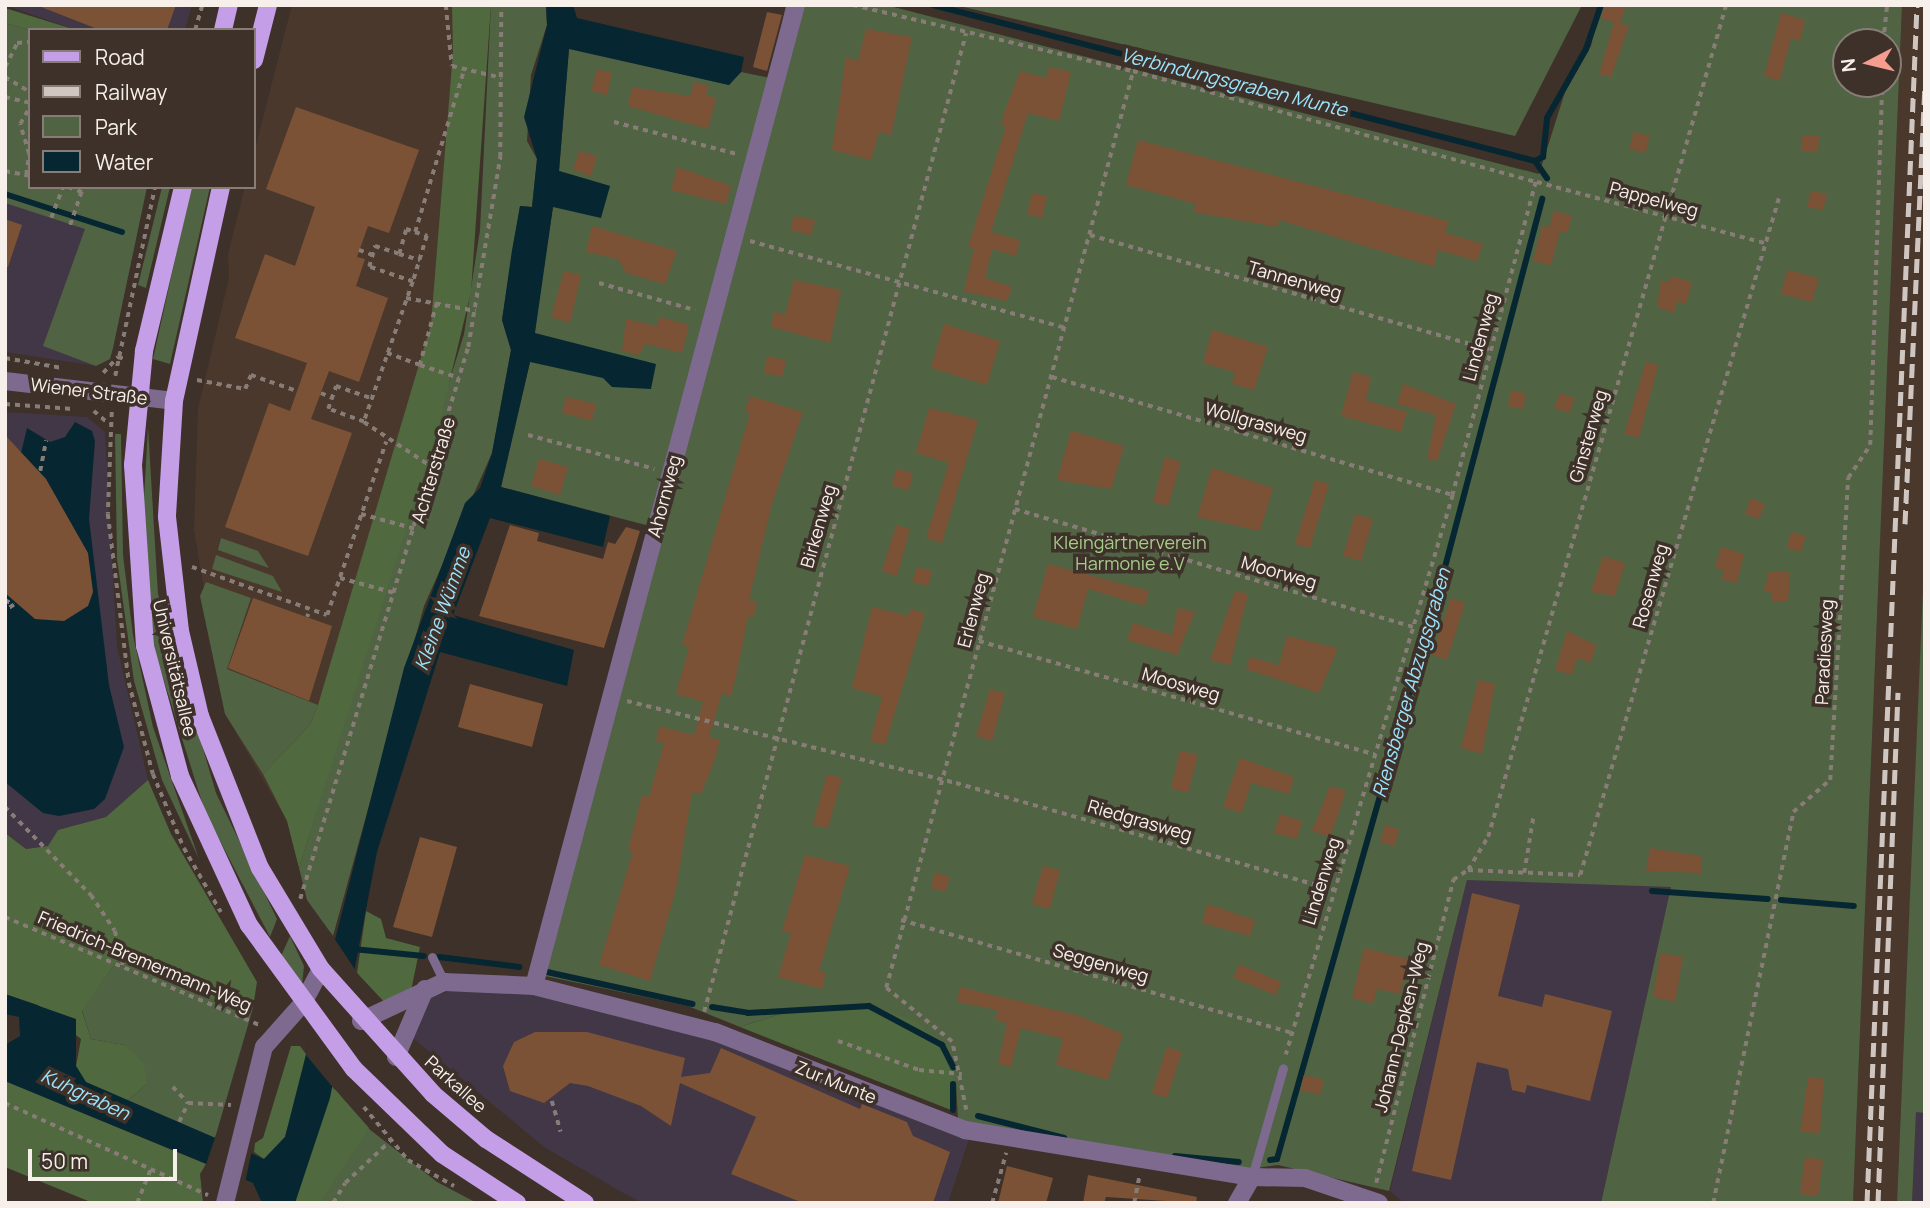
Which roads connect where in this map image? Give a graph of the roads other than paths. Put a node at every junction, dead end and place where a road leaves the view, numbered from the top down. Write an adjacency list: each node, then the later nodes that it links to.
1 (229, 5): 4 (main road)
2 (268, 5): 5 (main road)
3 (796, 5): 14 (street, Ahornweg)
4 (223, 28)
5 (256, 52)
6 (183, 189): 9 (main road, Universitätsallee)
7 (220, 189): 10 (main road, Universitätsallee)
8 (5, 381): 9 (street, Wiener Straße)
9 (138, 397): 10 (street, Wiener Straße); 16 (main road, Universitätsallee)
10 (174, 401): 12 (main road, Universitätsallee)
11 (432, 957): 13 (lane)
12 (320, 969): 16 (street); 17 (main road, Parkallee)
13 (444, 982): 14 (street, Zur Munte); 15 (street, Zur Munte)
14 (534, 986): 20 (street, Zur Munte)
15 (425, 988): 17 (street, Zur Munte); 18 (street)
16 (307, 1009): 22 (street); 23 (main road)
17 (361, 1021): 18 (main road, Parkallee)
18 (396, 1057): 24 (main road, Parkallee)
19 (1283, 1068): 20 (lane)
20 (1252, 1177): 21 (street, Zur Munte); 25 (street)
21 (1376, 1200)
22 (223, 1203)
23 (517, 1203)
24 (586, 1203)
25 (1237, 1203)

